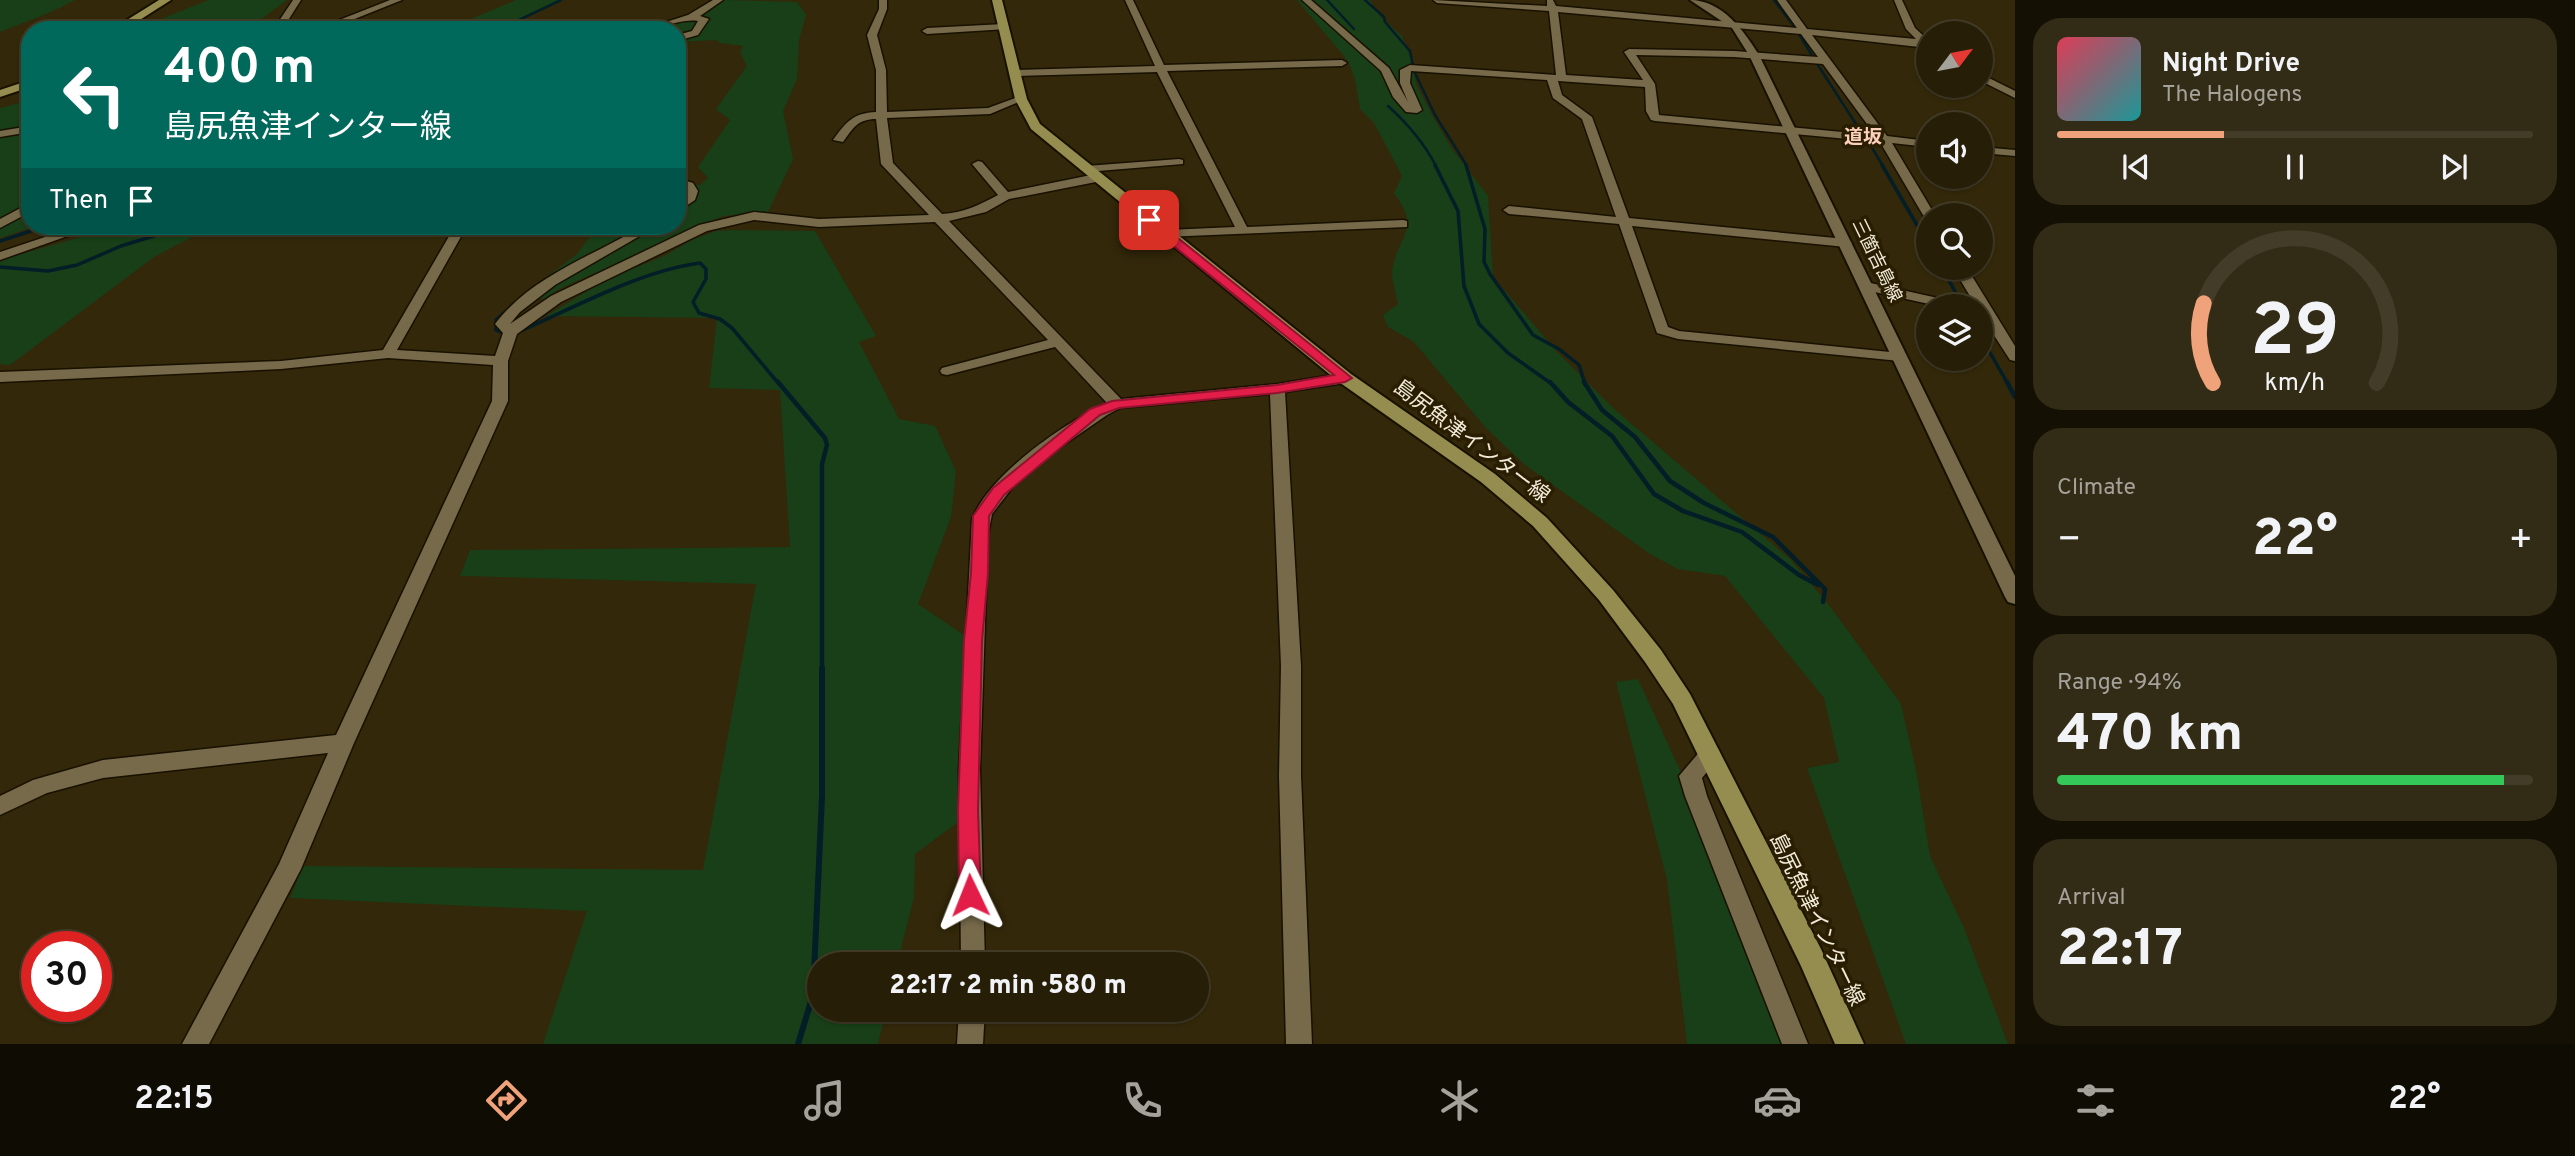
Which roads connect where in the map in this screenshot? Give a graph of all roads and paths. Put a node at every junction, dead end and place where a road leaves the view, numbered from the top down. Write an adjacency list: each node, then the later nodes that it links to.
1 (166, 0): 16 (main road)
2 (298, 0): 17 (street)
3 (398, 0): 18 (street)
4 (719, 0): 15 (street)
5 (883, 0): 41 (street)
6 (997, 0): 21 (main road, 島尻魚津インター線)
7 (1129, 0): 32 (street)
8 (1306, 0): 34 (street)
9 (1437, 0): 14 (street)
10 (1548, 0): 14 (street)
11 (1695, 0): 20 (main road, 三箇吉島線)
12 (1782, 0): 23 (street)
13 (1898, 0): 24 (street)
14 (1553, 10): 20 (street); 34 (street)
15 (691, 18): 19 (street); 25 (street)
16 (131, 21)
17 (283, 21)
18 (342, 21)
19 (680, 21)
20 (1736, 26): 23 (street); 29 (main road, 三箇吉島線)
21 (1004, 27): 22 (street); 33 (main road, 島尻魚津インター線)
22 (927, 31)
23 (1805, 32): 27 (street); 30 (street)
24 (1916, 33)
25 (686, 36)
26 (1675, 38): 28 (street)
27 (1916, 43)
28 (1695, 53): 29 (street); 36 (street)
29 (1754, 55): 30 (street); 43 (main road, 三箇吉島線)
30 (1825, 61): 46 (street)
31 (1342, 63): 32 (street)
32 (1162, 69): 33 (street); 65 (street)
33 (1015, 74): 40 (main road, 島尻魚津インター線)
34 (1556, 78): 36 (street); 62 (street)
35 (1993, 83): 39 (street)
36 (1650, 84): 43 (street)
37 (21, 86): 38 (main road)
38 (0, 94)
39 (2015, 95)
40 (1021, 99): 41 (street); 54 (main road, 島尻魚津インター線)
41 (883, 115): 47 (street); 61 (street)
42 (21, 131): 44 (street)
43 (1791, 131): 46 (street); 70 (main road, 三箇吉島線)
44 (0, 134)
45 (21, 136): 49 (street)
46 (1878, 139): 48 (street); 58 (street)
47 (839, 140)
48 (1916, 143)
49 (0, 148)
50 (1993, 150): 51 (street)
51 (2015, 153)
52 (1179, 163): 54 (street)
53 (978, 164): 56 (street)
54 (1091, 174): 56 (street); 66 (main road, 島尻魚津インター線)
55 (686, 187): 57 (street)
56 (1005, 196): 61 (street)
57 (686, 201)
58 (1921, 203)
59 (1508, 211): 62 (street)
60 (21, 212): 63 (street)
61 (941, 218): 75 (street); 76 (street)
62 (1625, 222): 70 (street); 78 (street)
63 (0, 224)
64 (1403, 224): 65 (street)
65 (1243, 231): 66 (street)
66 (1167, 234): 83 (main road, 島尻魚津インター線)
67 (63, 235): 71 (street)
68 (456, 235): 77 (street)
69 (634, 235): 75 (street)
70 (1846, 243): 72 (main road, 三箇吉島線)
71 (0, 256)
72 (1867, 286): 73 (street); 78 (main road, 三箇吉島線)
73 (1916, 297)
74 (1993, 327): 79 (street)
75 (510, 332): 80 (street)
76 (1058, 342): 81 (street); 85 (street)
77 (388, 354): 80 (street); 82 (street)
78 (1900, 357): 86 (main road, 三箇吉島線)
79 (2015, 357)
80 (500, 361): 87 (street)
81 (947, 372)
82 (0, 377)
83 (1345, 378): 84 (street); 88 (main road, 島尻魚津インター線)
84 (1277, 389): 85 (street); 94 (street)
85 (1117, 404): 90 (street)
86 (2015, 597)
87 (343, 743): 89 (street); 92 (street)
88 (1710, 755): 95 (street); 96 (main road, 島尻魚津インター線)
89 (0, 806)
90 (973, 952)
91 (971, 1022): 93 (street)
92 (195, 1044)
93 (970, 1044)
94 (1299, 1044)
95 (1795, 1044)
96 (1850, 1044)

